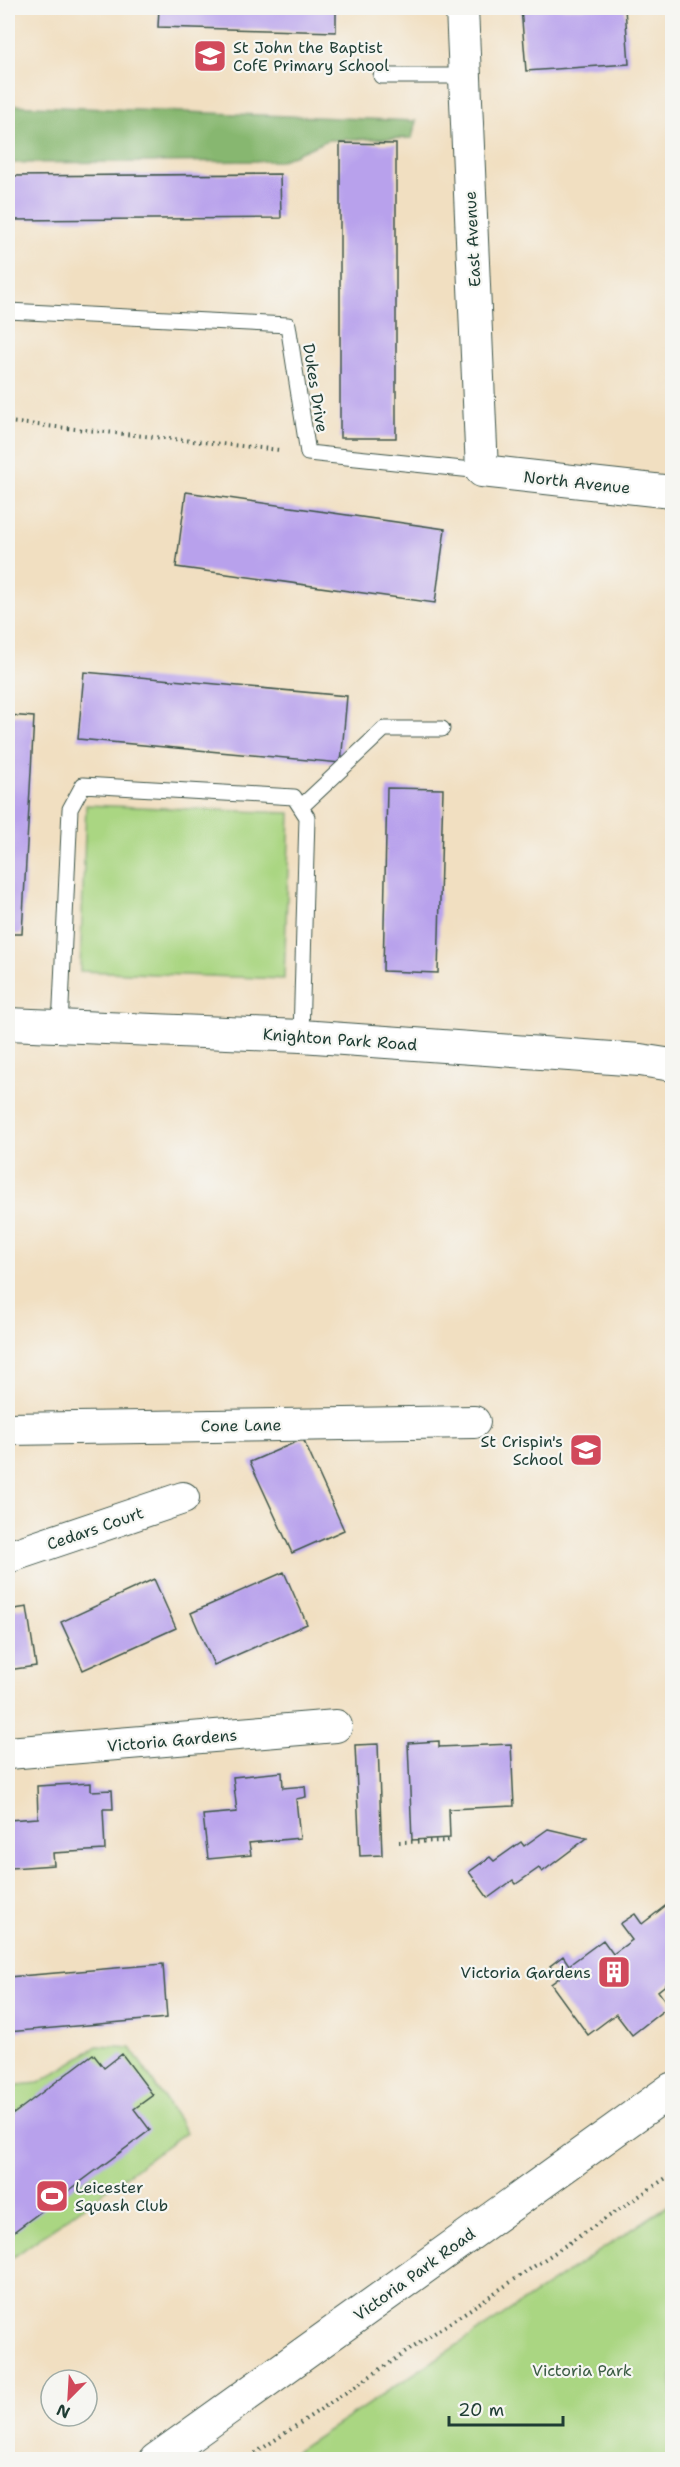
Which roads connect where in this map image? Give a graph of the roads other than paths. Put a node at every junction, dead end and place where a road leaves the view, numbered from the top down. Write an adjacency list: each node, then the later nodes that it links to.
1 (462, 8): 3 (street, East Avenue)
2 (381, 76): 3 (lane)
3 (465, 76): 5 (street, East Avenue)
4 (8, 311): 5 (lane, Dukes Drive)
5 (482, 471): 6 (street, North Avenue)
6 (672, 492)
7 (442, 729): 8 (lane)
8 (301, 807): 10 (lane); 11 (lane)
9 (8, 1024): 10 (street, Knighton Park Road)
10 (60, 1027): 11 (street, Knighton Park Road)
11 (301, 1036): 12 (street, Knighton Park Road)
12 (672, 1065)
13 (474, 1422): 14 (street, Cone Lane)
14 (8, 1429)
15 (183, 1498): 16 (street, Cedars Court)
16 (8, 1557)
17 (336, 1726): 18 (street, Victoria Gardens)
18 (8, 1752)
19 (672, 2089): 20 (main road, Victoria Park Road)
20 (156, 2460)

